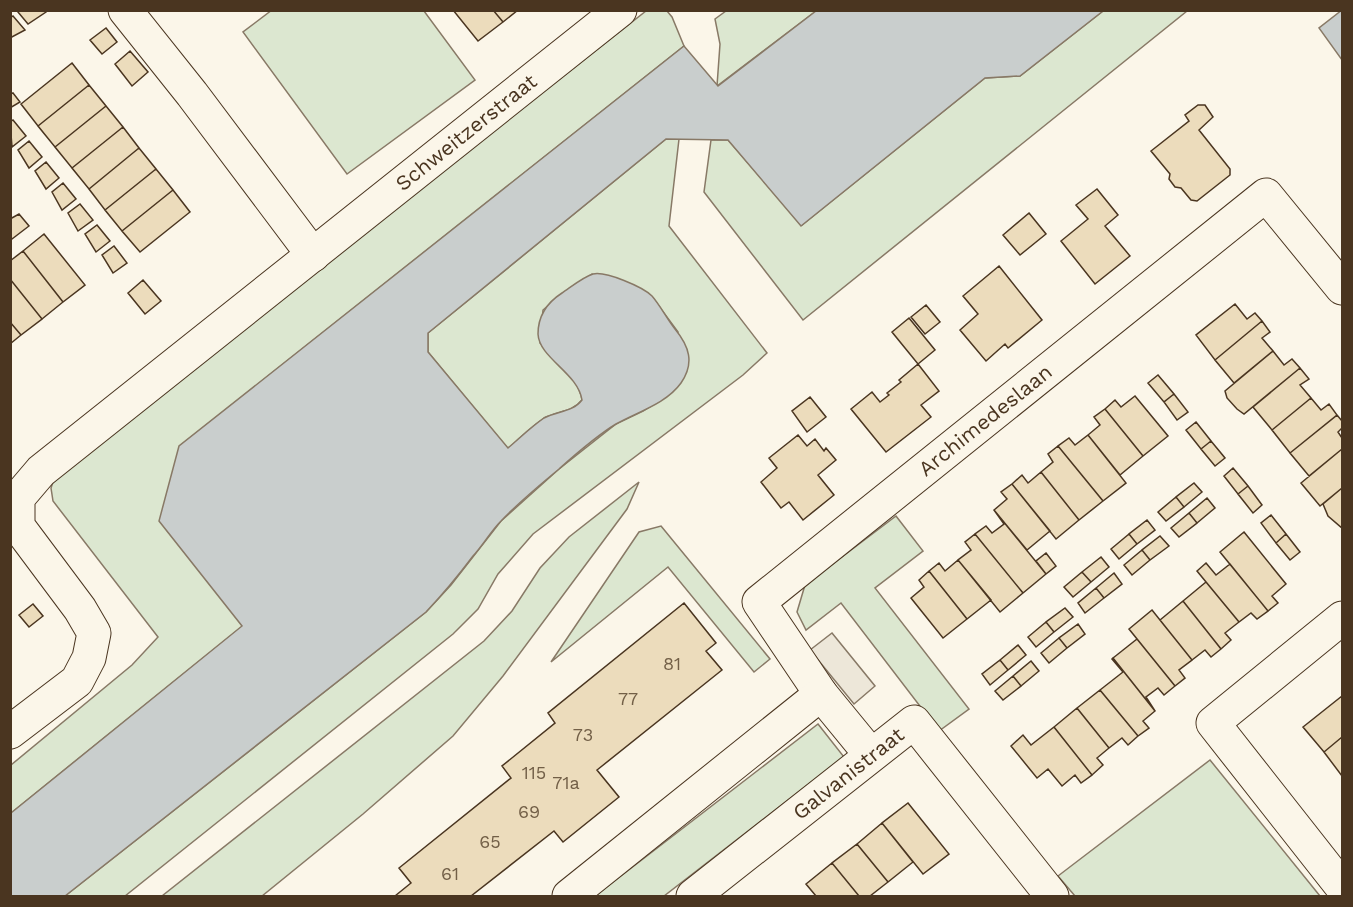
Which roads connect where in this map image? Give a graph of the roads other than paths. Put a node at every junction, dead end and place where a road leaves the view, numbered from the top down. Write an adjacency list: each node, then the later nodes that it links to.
1 (125, 10): 3 (street)
2 (620, 10): 3 (street, Schweitzerstraat)
3 (313, 255): 5 (street, Schweitzerstraat)
4 (1342, 288): 7 (street, Archimedeslaan)
5 (14, 496): 8 (street, Schweitzerstraat)
6 (1342, 618): 10 (street)
7 (821, 694): 9 (street, Archimedeslaan); 11 (street)
8 (10, 732)
9 (871, 755): 12 (street, Galvanistraat); 13 (street, Galvanistraat)
10 (1342, 887)
11 (569, 897)
12 (693, 897)
13 (1052, 897)

